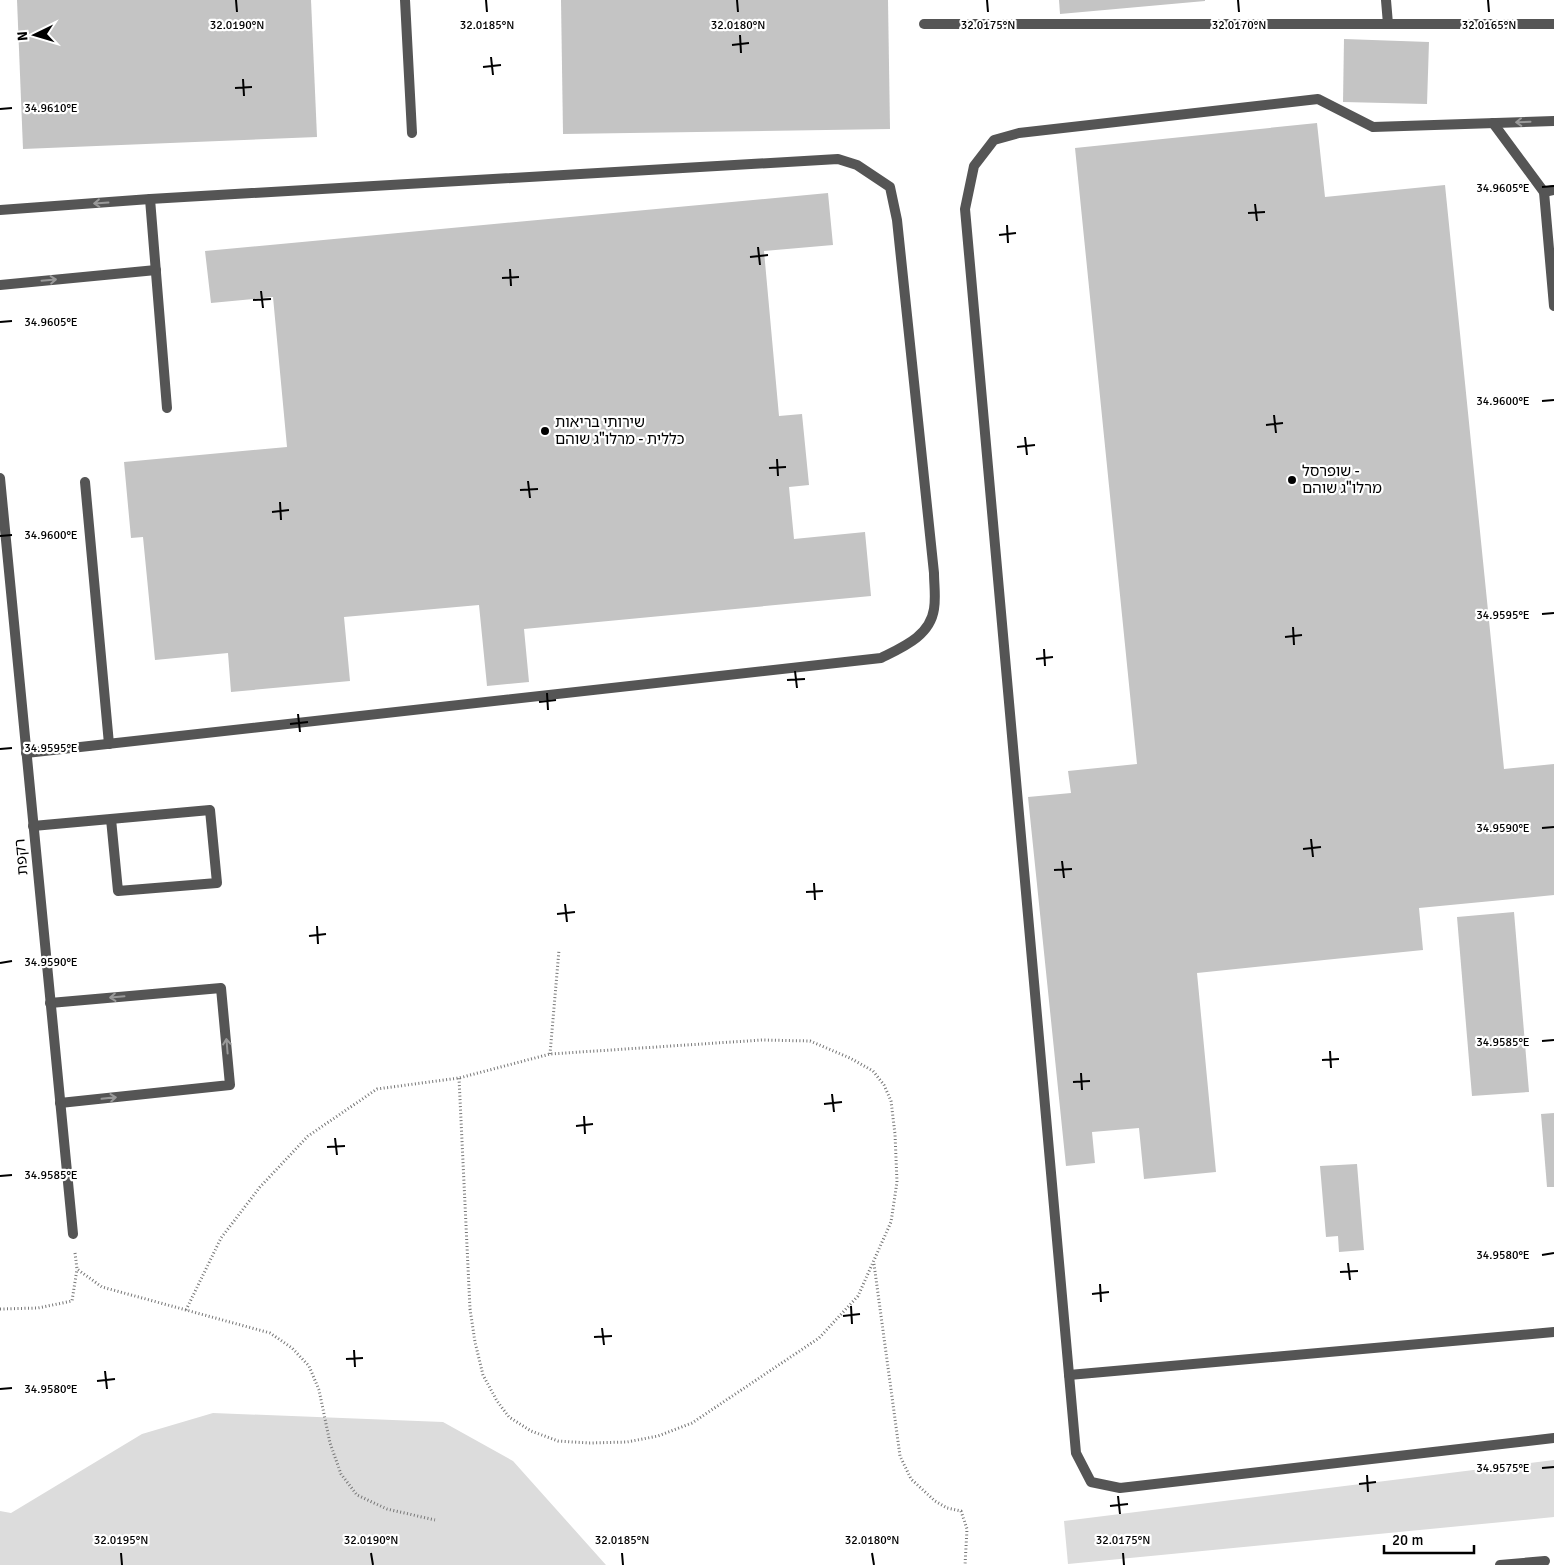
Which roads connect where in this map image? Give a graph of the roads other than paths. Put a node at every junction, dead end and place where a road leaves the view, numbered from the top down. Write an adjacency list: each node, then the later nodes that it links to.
1 (405, 0): 8 (street)
2 (1386, 0): 4 (street)
3 (924, 24): 4 (street)
4 (1388, 24): 5 (street)
5 (1554, 24)
6 (1554, 121): 7 (street, one-way to 7)
7 (1493, 123): 9 (street); 26 (street)
8 (412, 133)
9 (1549, 191): 14 (street)
10 (150, 199): 11 (street, one-way to 11); 12 (street); 18 (street)
11 (0, 210)
12 (156, 270): 13 (street, one-way to 12); 15 (street)
13 (0, 285)
14 (1554, 306)
15 (167, 408)
16 (0, 478): 19 (street, רקפת)
17 (85, 482): 18 (street)
18 (109, 744): 19 (street)
19 (26, 753): 21 (street, רקפת)
20 (111, 819): 20 (street); 21 (street)
21 (33, 826): 22 (street, רקפת)
22 (50, 1003): 23 (street, רקפת); 23 (street, one-way to 22)
23 (60, 1103): 24 (street, רקפת)
24 (72, 1234)
25 (1554, 1332): 26 (street)
26 (1069, 1375): 27 (street)
27 (1554, 1438)
28 (1545, 1561): 29 (street)
29 (1500, 1565)

